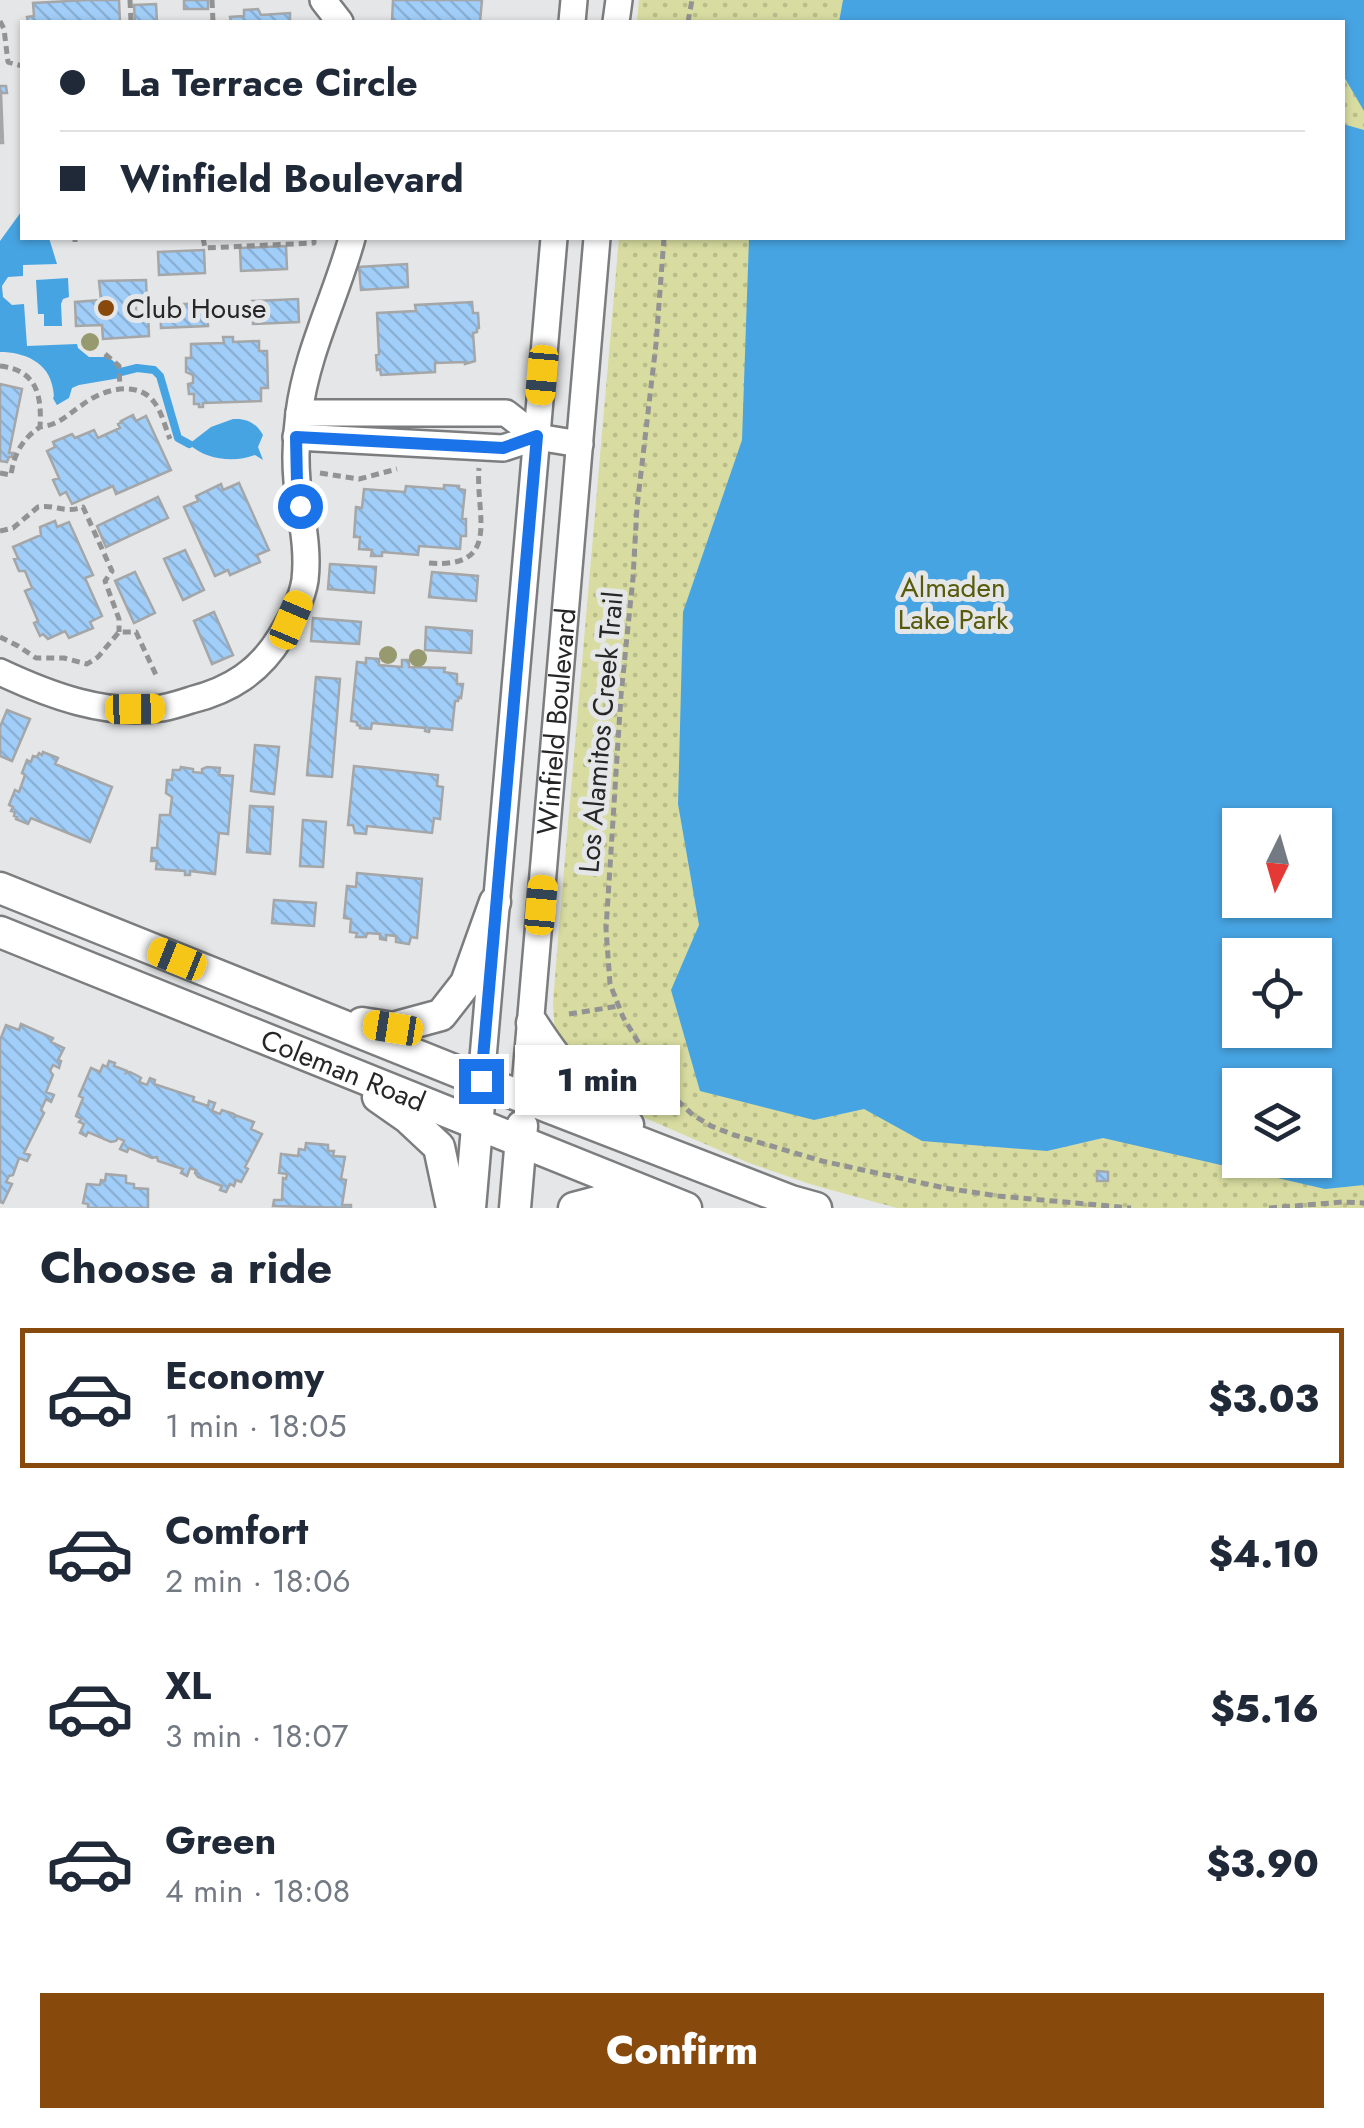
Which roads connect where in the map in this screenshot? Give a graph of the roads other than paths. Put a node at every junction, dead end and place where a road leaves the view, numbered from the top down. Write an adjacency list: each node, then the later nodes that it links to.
1 (323, 0): 2 (street)
2 (338, 20)
3 (351, 240): 6 (street)
4 (554, 240): 7 (street, Winfield Boulevard)
5 (597, 240): 8 (street, Winfield Boulevard)
6 (298, 425): 7 (street); 9 (street)
7 (537, 436): 8 (street); 11 (street, Winfield Boulevard)
8 (580, 444): 14 (street, Winfield Boulevard)
9 (0, 672)
10 (0, 888): 13 (street, Coleman Road)
11 (495, 902): 13 (street); 16 (street, Winfield Boulevard)
12 (0, 932): 15 (street, Coleman Road)
13 (319, 1016): 16 (street, Coleman Road)
14 (532, 1023): 17 (street, Winfield Boulevard); 20 (street)
15 (335, 1067): 18 (street, Coleman Road); 21 (street)
16 (481, 1081): 17 (street, Coleman Road); 18 (street, Winfield Boulevard)
17 (524, 1098): 19 (street, Winfield Boulevard); 20 (street, Coleman Road)
18 (478, 1126): 19 (street, Coleman Road); 22 (street, Winfield Boulevard)
19 (520, 1143): 23 (street, Winfield Boulevard); 25 (street, Coleman Road)
20 (667, 1152): 26 (street, Coleman Road)
21 (452, 1208)
22 (470, 1208)
23 (515, 1208)
24 (574, 1208): 25 (street)
25 (682, 1208)
26 (816, 1208)

